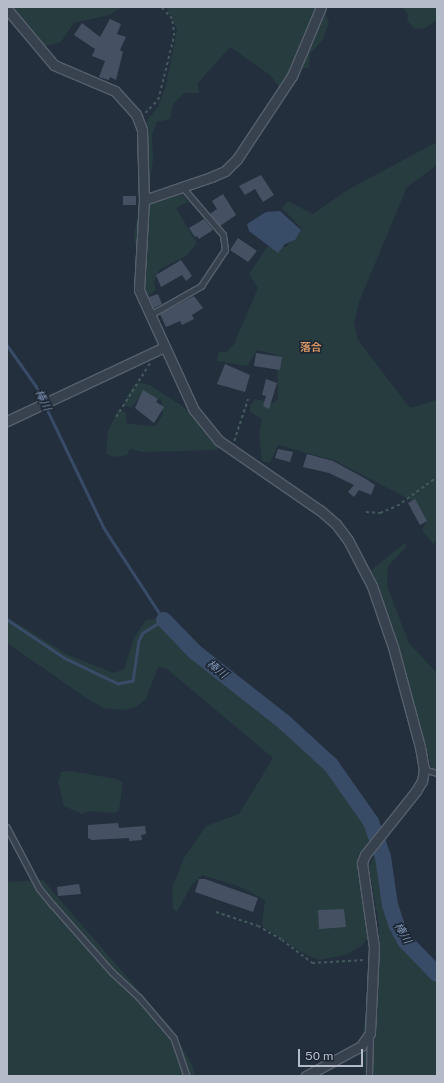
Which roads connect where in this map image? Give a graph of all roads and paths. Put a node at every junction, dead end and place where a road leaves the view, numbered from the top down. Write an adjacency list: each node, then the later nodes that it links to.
1 (161, 7): 4 (path)
2 (321, 7): 5 (street)
3 (7, 9): 4 (street)
4 (137, 119): 6 (street)
5 (182, 187): 6 (street); 7 (lane)
6 (144, 200): 7 (street)
7 (149, 315): 8 (street)
8 (161, 349): 10 (path); 11 (street); 15 (street)
9 (248, 400): 12 (path)
10 (116, 417)
11 (7, 421)
12 (232, 446)
13 (437, 477): 14 (path)
14 (366, 512)
15 (424, 768): 16 (lane); 19 (street)
16 (437, 773)
17 (7, 827): 21 (lane)
18 (216, 912): 19 (path)
19 (374, 959): 20 (street)
20 (370, 1033): 22 (street); 23 (lane)
21 (187, 1076)
22 (306, 1076)
23 (369, 1076)

